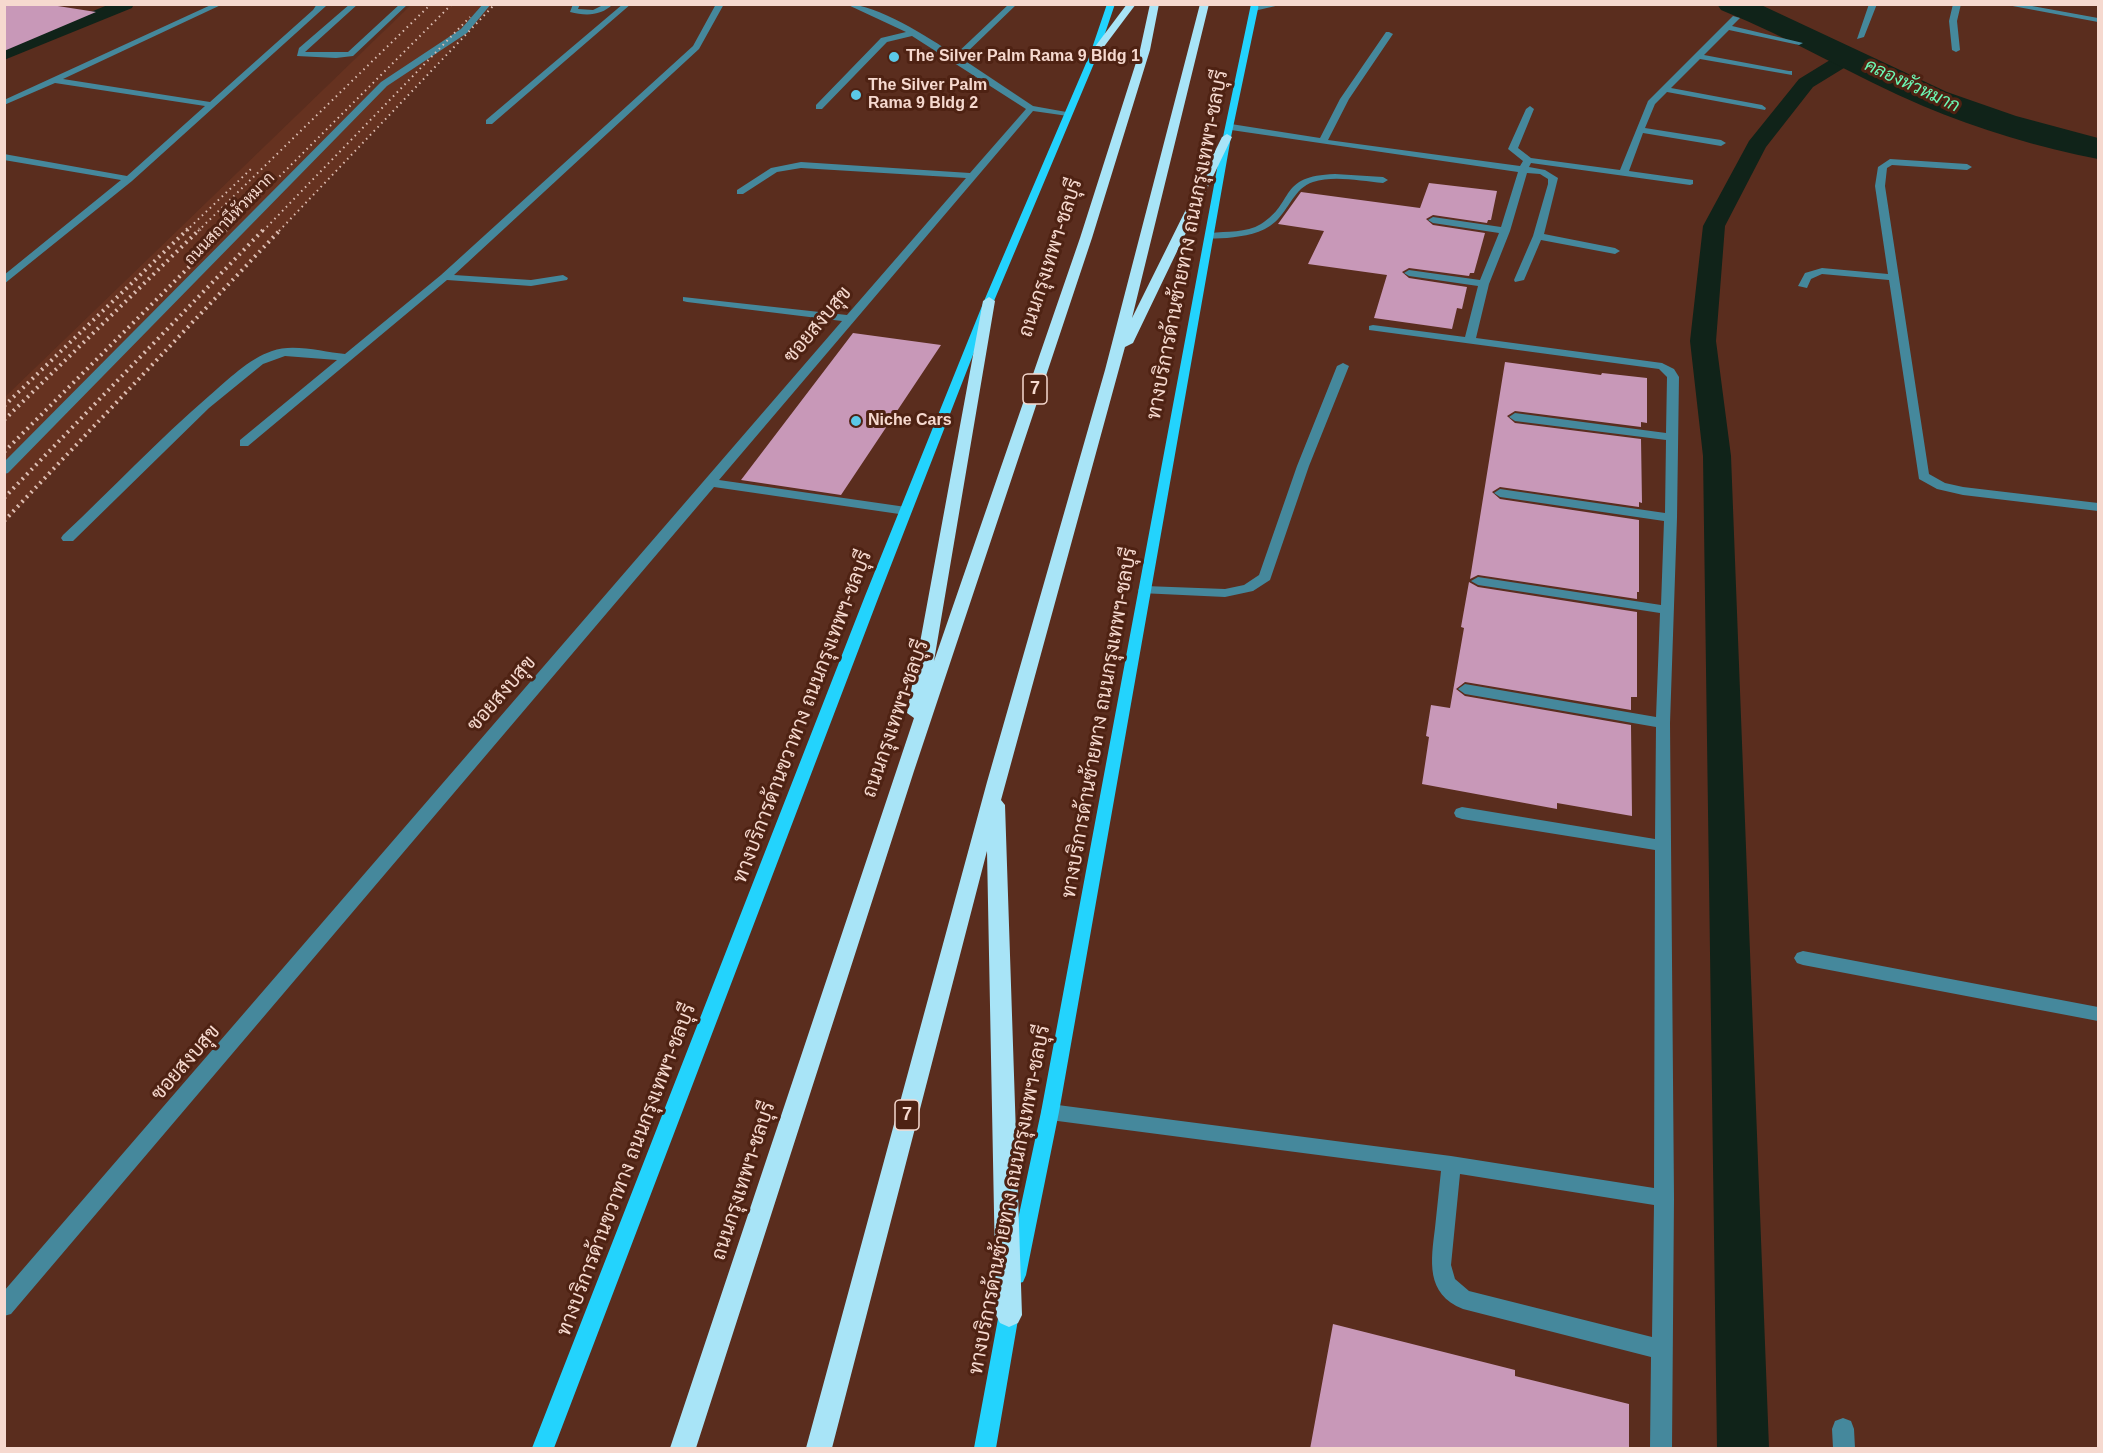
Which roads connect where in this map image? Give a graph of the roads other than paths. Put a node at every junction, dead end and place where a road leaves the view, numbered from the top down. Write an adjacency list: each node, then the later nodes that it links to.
1 (220, 4): 33 (street)
2 (320, 4): 36 (street)
3 (355, 4): 4 (street)
4 (405, 4)
5 (488, 4): 80 (street, ถนนสถานีหัวหมาก)
6 (577, 4): 7 (street)
7 (610, 4)
8 (628, 4): 42 (street)
9 (720, 4): 63 (street)
10 (849, 4): 24 (street)
11 (1014, 4): 31 (street)
12 (1112, 4): 29 (main road, ทางบริการด้านขวาทาง ถนนกรุงเทพฯ-ชลบุรี)
13 (1132, 4): 29 (highway)
14 (1155, 4): 92 (highway, ถนนกรุงเทพฯ-ชลบุรี / 7)
15 (1205, 4): 76 (highway, 7)
16 (1281, 4): 20 (street)
17 (1873, 4): 26 (street)
18 (1957, 4): 28 (street)
19 (2005, 4): 22 (street)
20 (1254, 7): 44 (main road, ทางบริการด้านซ้ายทาง ถนนกรุงเทพฯ-ชลบุรี)
21 (1736, 18): 23 (street)
22 (2098, 20)
23 (1726, 27): 27 (street); 30 (street)
24 (913, 33): 31 (street); 37 (street)
25 (1389, 34): 45 (street)
26 (1860, 37)
27 (1799, 43)
28 (1956, 50)
29 (1094, 54): 41 (main road, ทางบริการด้านขวาทาง ถนนกรุงเทพฯ-ชลบุรี)
30 (1697, 56): 32 (street); 34 (street)
31 (956, 58): 38 (street)
32 (1789, 73)
33 (54, 80): 35 (street); 36 (street)
34 (1664, 89): 39 (street); 43 (street)
35 (4, 103)
36 (213, 105): 52 (street)
37 (819, 107)
38 (1031, 108): 41 (street); 51 (street, ซอยสงบสุข)
39 (1762, 108)
40 (1530, 109): 48 (street)
41 (1068, 113): 70 (main road, ทางบริการด้านขวาทาง ถนนกรุงเทพฯ-ชลบุรี)
42 (489, 122)
43 (1640, 130): 46 (street); 50 (street)
44 (1229, 132): 45 (street); 58 (main road, ทางบริการด้านซ้ายทาง ถนนกรุงเทพฯ-ชลบุรี); 76 (highway)
45 (1323, 141): 48 (street)
46 (1721, 143)
47 (4, 157): 52 (street)
48 (1526, 164): 50 (street); 57 (street); 59 (street)
49 (1967, 167): 65 (street)
50 (1624, 171): 54 (street)
51 (972, 176): 55 (street); 71 (street, ซอยสงบสุข)
52 (129, 179): 62 (street)
53 (1383, 180): 58 (street)
54 (1690, 182)
55 (740, 192)
56 (1433, 220): 57 (street)
57 (1505, 231): 67 (street)
58 (1210, 236): 88 (main road, ทางบริการด้านซ้ายทาง ถนนกรุงเทพฯ-ชลบุรี)
59 (1538, 236): 60 (street); 66 (street)
60 (1615, 251)
61 (1409, 273): 67 (street)
62 (7, 276)
63 (445, 277): 64 (street); 74 (street)
64 (563, 278)
65 (1892, 278): 68 (street); 83 (street)
66 (1520, 280)
67 (1484, 284): 73 (street)
68 (1803, 286)
69 (687, 299): 71 (street)
70 (988, 302): 84 (main road, ทางบริการด้านขวาทาง ถนนกรุงเทพฯ-ชลบุรี); 92 (highway)
71 (851, 320): 81 (street, ซอยสงบสุข)
72 (1373, 328): 73 (street)
73 (1470, 341): 78 (street)
74 (349, 358): 79 (street); 86 (street)
75 (1343, 366): 88 (street)
76 (1112, 370): 93 (highway, 7)
77 (1515, 417): 78 (street)
78 (1672, 437): 85 (street)
79 (244, 443)
80 (4, 470)
81 (711, 483): 84 (street); 101 (street, ซอยสงบสุข)
82 (1500, 493): 85 (street)
83 (2098, 507)
84 (906, 511): 104 (main road, ทางบริการด้านขวาทาง ถนนกรุงเทพฯ-ชลบุรี)
85 (1671, 518): 89 (street)
86 (68, 538)
87 (1478, 581): 89 (street)
88 (1145, 590): 98 (main road, ทางบริการด้านซ้ายทาง ถนนกรุงเทพฯ-ชลบุรี)
89 (1668, 610): 91 (street)
90 (1465, 689): 91 (street)
91 (1663, 723): 95 (street)
92 (905, 771): 105 (highway, ถนนกรุงเทพฯ-ชลบุรี / 7)
93 (996, 782): 102 (highway); 106 (highway, 7)
94 (1462, 813): 95 (street)
95 (1663, 846): 100 (street)
96 (1803, 958): 97 (street)
97 (2098, 1014)
98 (1050, 1112): 99 (street); 102 (main road, ทางบริการด้านซ้ายทาง ถนนกรุงเทพฯ-ชลบุรี)
99 (1451, 1164): 100 (street); 103 (street)
100 (1664, 1198): 103 (street)
101 (4, 1307)
102 (1008, 1315): 107 (main road, ทางบริการด้านซ้ายทาง ถนนกรุงเทพฯ-ชลบุรี)
103 (1662, 1350): 108 (street)
104 (543, 1449)
105 (683, 1449)
106 (819, 1449)
107 (985, 1449)
108 (1661, 1449)

